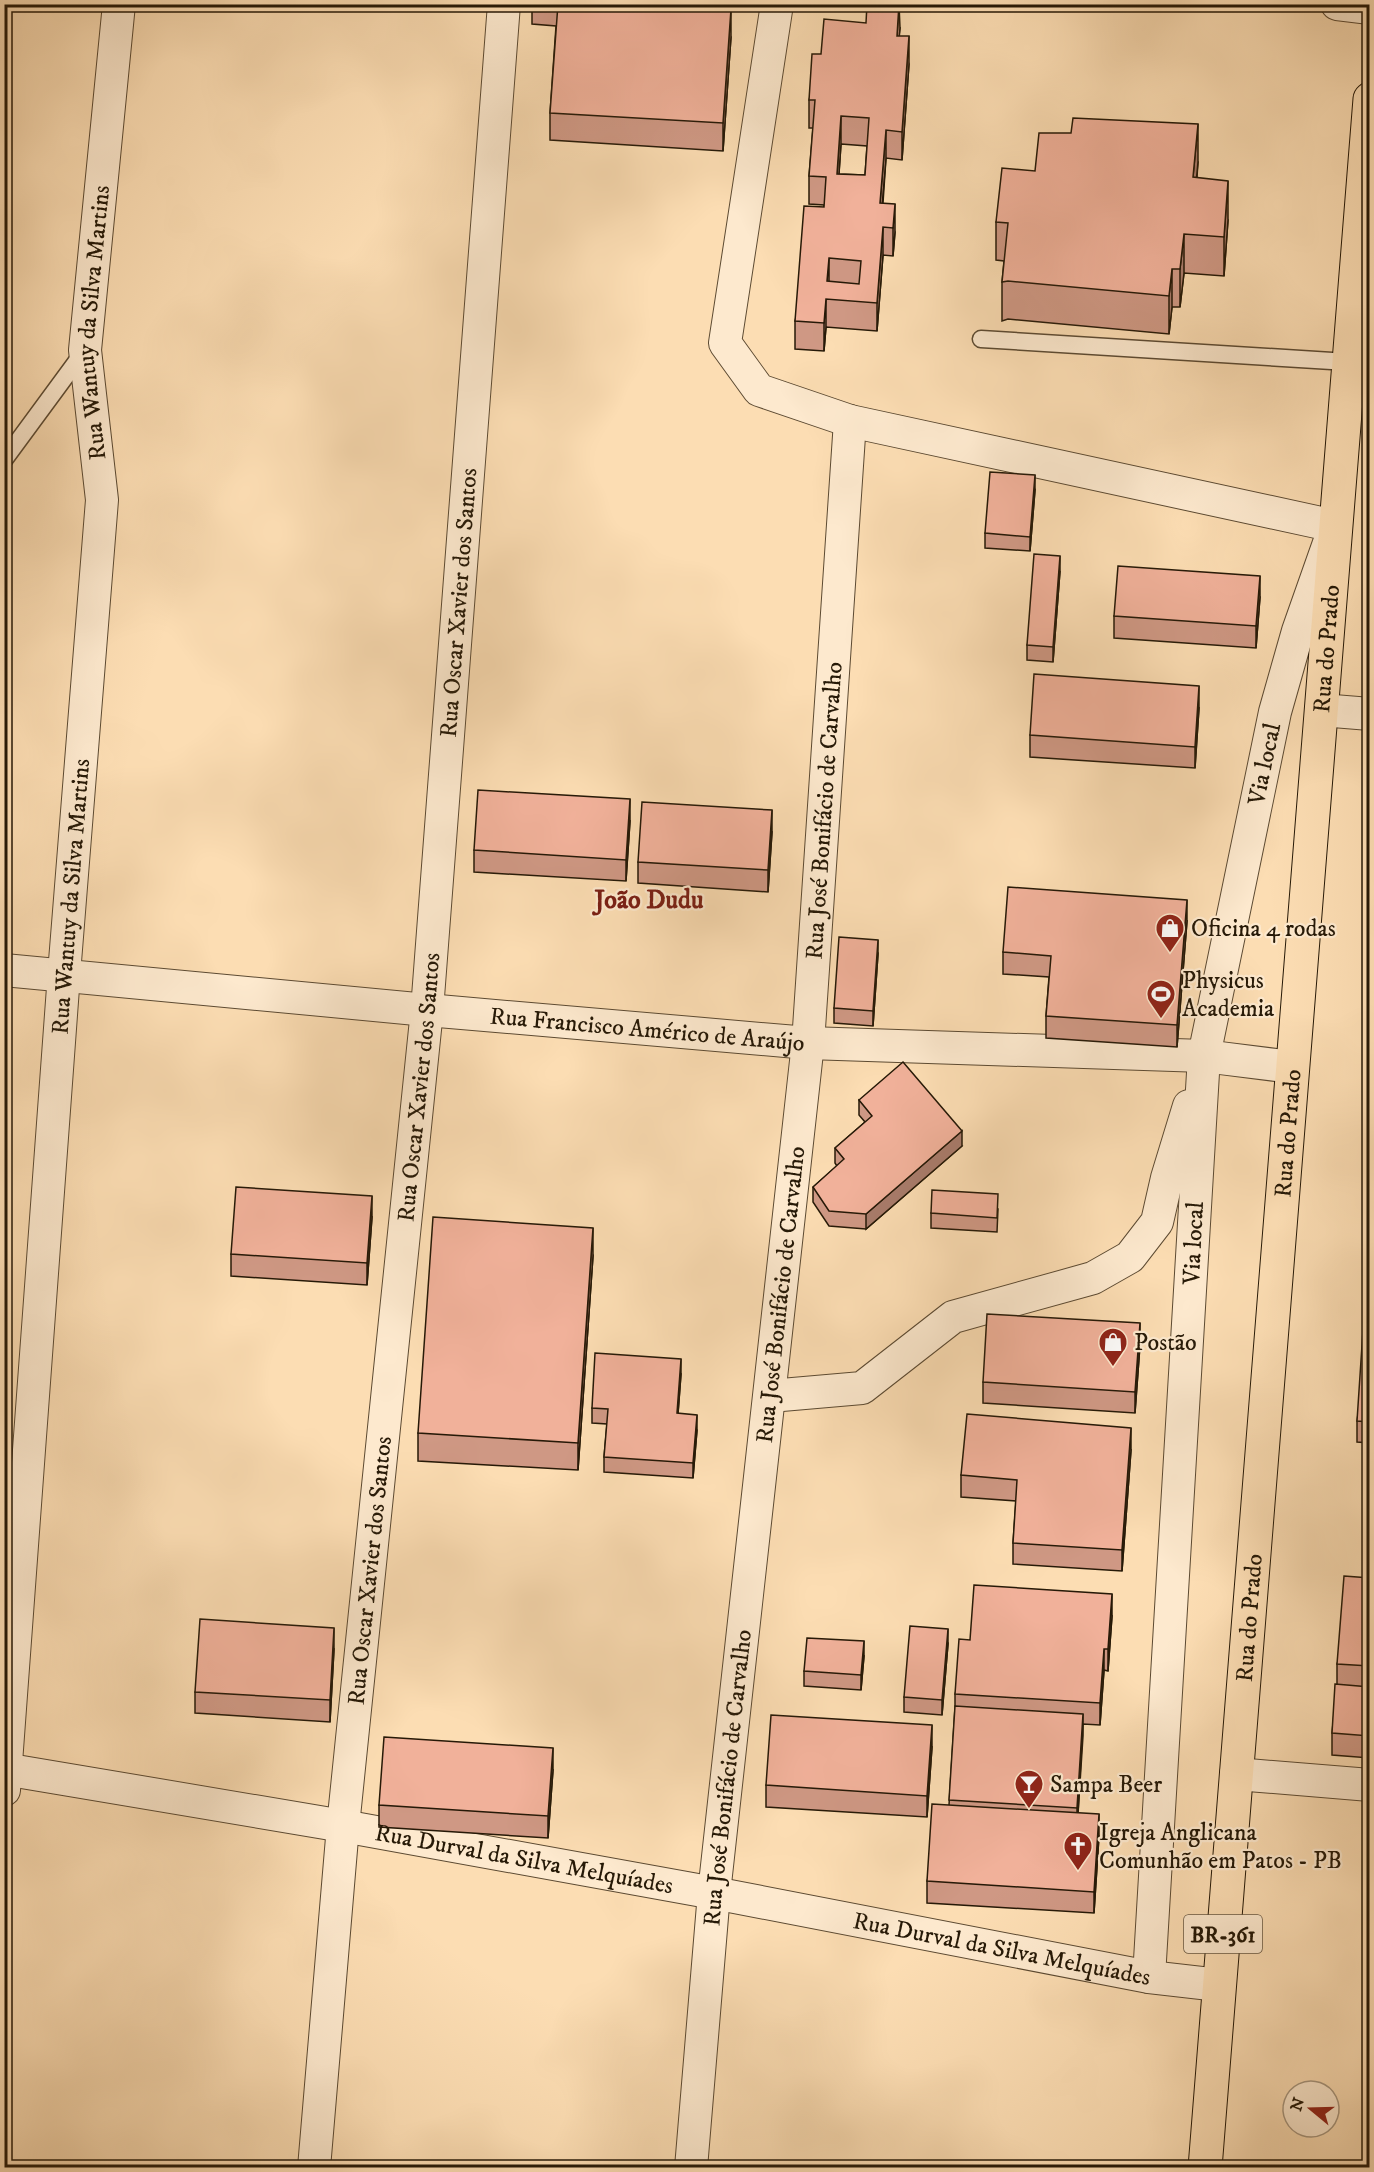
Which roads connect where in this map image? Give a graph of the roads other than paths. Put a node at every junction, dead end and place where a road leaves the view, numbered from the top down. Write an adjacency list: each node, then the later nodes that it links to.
1 (119, 4): 9 (street, Rua Wantuy da Silva Martins)
2 (504, 4): 18 (street, Rua Oscar Xavier dos Santos)
3 (777, 4): 11 (street)
4 (1337, 4): 5 (street)
5 (1370, 8)
6 (1370, 99): 7 (main road, Rua do Prado / BR-361)
7 (1363, 256): 10 (main road, Rua do Prado / BR-361)
8 (981, 339): 10 (lane)
9 (86, 350): 12 (lane); 17 (street, Rua Wantuy da Silva Martins)
10 (1348, 362): 13 (main road, Rua do Prado / BR-361)
11 (850, 421): 13 (street); 19 (street, Rua José Bonifácio de Carvalho)
12 (4, 460)
13 (1335, 526): 14 (main road, Rua do Prado / BR-361); 20 (street, Via local)
14 (1321, 710): 15 (street); 21 (main road, Rua do Prado / BR-361)
15 (1370, 714)
16 (4, 970): 17 (street, Rua Francisco Américo de Araújo)
17 (64, 975): 18 (street, Rua Francisco Américo de Araújo); 24 (street, Rua Wantuy da Silva Martins)
18 (427, 1010): 19 (street, Rua Francisco Américo de Araújo); 26 (street, Rua Oscar Xavier dos Santos)
19 (808, 1043): 20 (street, Rua Francisco Américo de Araújo); 22 (street, Rua José Bonifácio de Carvalho)
20 (1204, 1056): 21 (street, Rua Francisco Américo de Araújo); 22 (street); 28 (street, Via local)
21 (1292, 1067): 23 (main road, Rua do Prado / BR-361)
22 (770, 1396): 27 (street, Rua José Bonifácio de Carvalho)
23 (1236, 1774): 25 (street); 29 (main road, Rua do Prado / BR-361)
24 (5, 1776): 26 (street, Rua Durval da Silva Melquíades)
25 (1370, 1785)
26 (344, 1826): 27 (street, Rua Durval da Silva Melquíades); 30 (street, Rua Oscar Xavier dos Santos)
27 (714, 1893): 28 (street, Rua Durval da Silva Melquíades); 31 (street, Rua José Bonifácio de Carvalho)
28 (1149, 1977): 29 (street, Rua Durval da Silva Melquíades)
29 (1219, 1985): 32 (main road, Rua do Prado / BR-361)
30 (314, 2168)
31 (691, 2168)
32 (1205, 2168)

